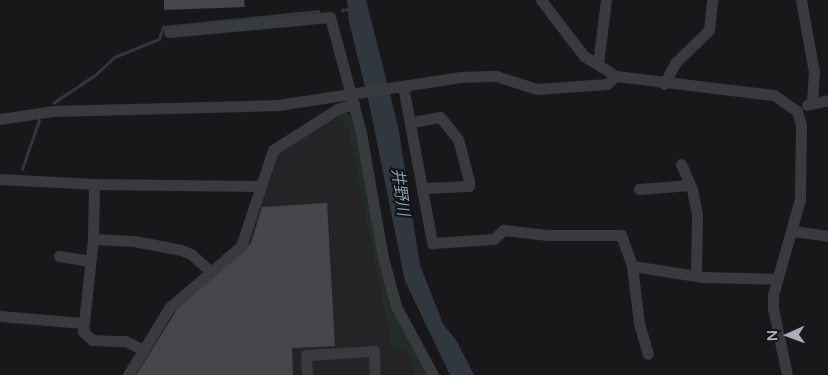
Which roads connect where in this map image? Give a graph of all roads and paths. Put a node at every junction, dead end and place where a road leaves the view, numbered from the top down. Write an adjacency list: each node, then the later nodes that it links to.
1 (541, 0): 6 (street)
2 (606, 0): 6 (street)
3 (712, 0): 8 (street)
4 (801, 0): 12 (street)
5 (169, 32): 10 (street)
6 (598, 64): 7 (street)
7 (616, 76): 8 (street); 9 (street)
8 (664, 84): 13 (street)
9 (401, 86): 10 (street); 15 (street)
10 (354, 98): 14 (street); 20 (street); 39 (street)
11 (828, 100): 12 (street)
12 (812, 103): 13 (street)
13 (797, 111): 23 (street)
14 (0, 119)
15 (412, 122): 21 (street); 21 (street)
16 (681, 164): 19 (street)
17 (0, 179): 18 (street)
18 (94, 184): 20 (street); 25 (street)
19 (690, 185): 22 (street); 30 (street)
20 (259, 186): 29 (street)
21 (424, 188): 28 (street)
22 (639, 189)
23 (793, 231): 24 (street); 31 (street)
24 (828, 236)
25 (93, 239): 27 (street); 29 (street)
26 (59, 256): 27 (street)
27 (89, 261): 33 (street)
28 (632, 266): 30 (street); 35 (street)
29 (210, 272): 34 (street)
30 (696, 275): 31 (street)
31 (777, 279): 40 (street)
32 (0, 316): 33 (street)
33 (83, 323): 34 (street)
34 (144, 350): 36 (street)
35 (648, 354)
36 (128, 375)
37 (307, 375): 38 (street)
38 (375, 375)
39 (433, 375)
40 (787, 375)

